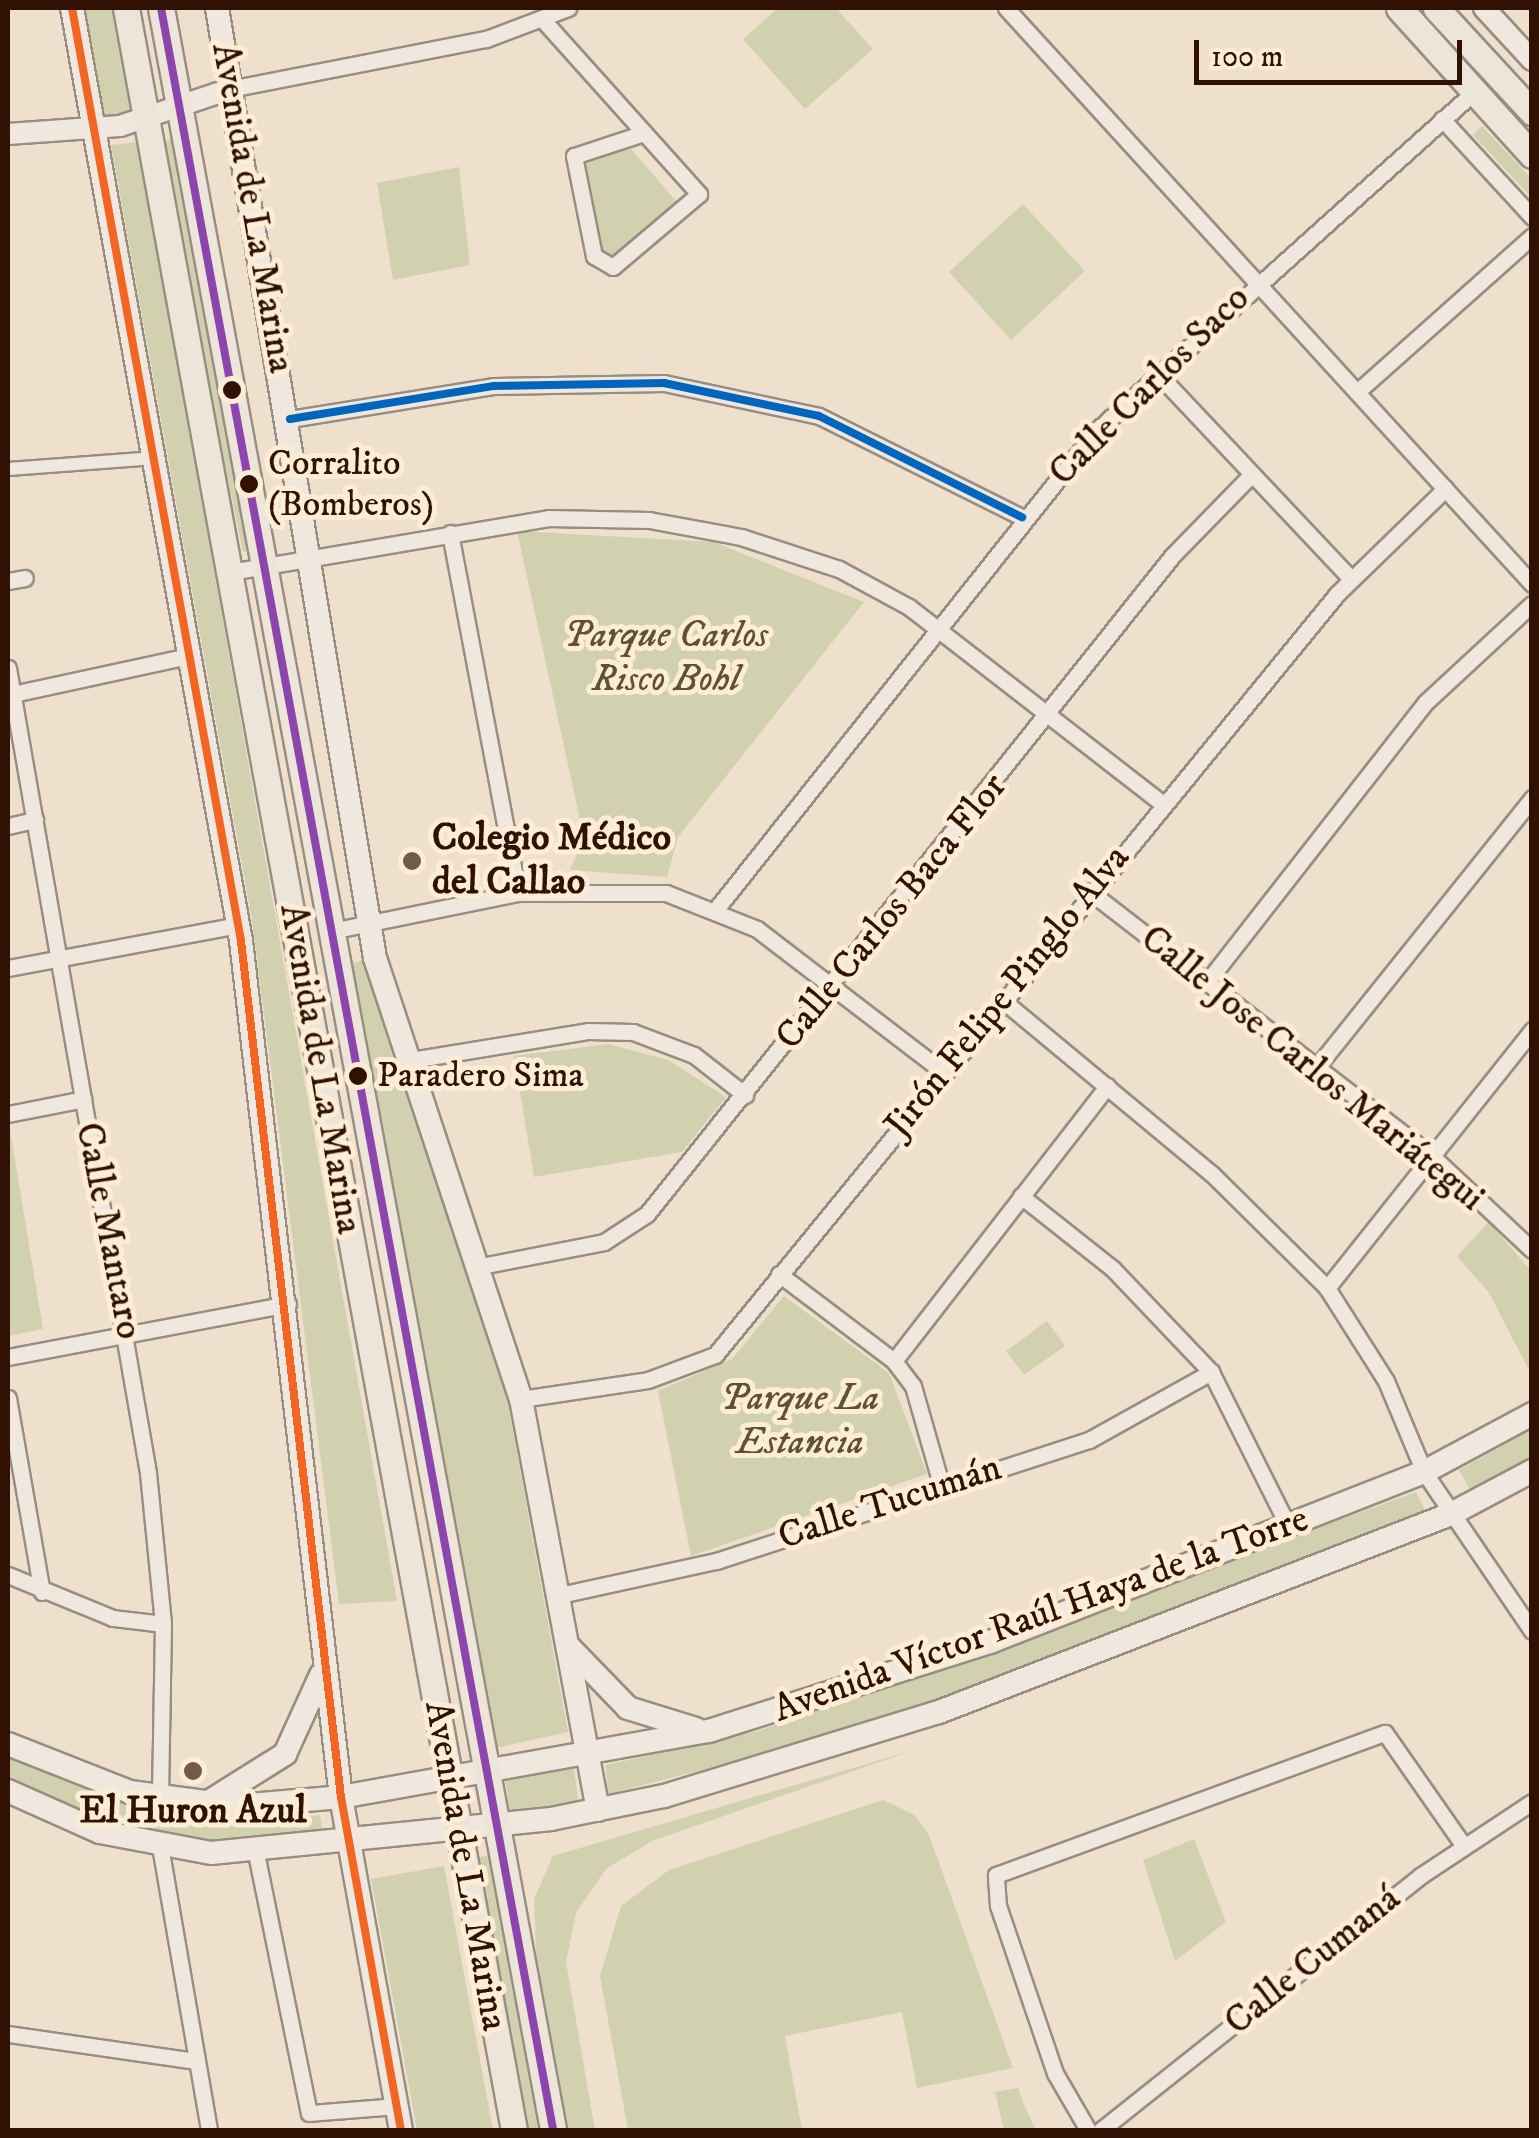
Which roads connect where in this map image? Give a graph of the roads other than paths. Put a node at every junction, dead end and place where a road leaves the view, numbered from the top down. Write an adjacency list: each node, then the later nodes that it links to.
1 (72, 8): 18 (main road, Avenida de La Marina)
2 (126, 8): 16 (main road, Avenida de La Marina)
3 (161, 8): 14 (main road, Avenida de La Marina)
4 (217, 8): 12 (main road, Avenida de La Marina)
5 (568, 8): 10 (street)
6 (1006, 8): 24 (street)
7 (1399, 8): 13 (main road)
8 (1436, 8): 15 (main road)
9 (1484, 8): 11 (street)
10 (542, 20): 12 (street); 19 (street)
11 (1532, 60)
12 (230, 88): 14 (street); 27 (main road, Avenida de La Marina)
13 (1475, 91): 17 (street, Calle Carlos Saco); 21 (main road)
14 (179, 110): 16 (street); 35 (main road, Avenida de La Marina)
15 (1532, 112)
16 (146, 120): 18 (street); 36 (main road, Avenida de La Marina)
17 (1442, 120): 22 (street); 24 (street, Calle Carlos Saco)
18 (93, 130): 20 (street); 28 (main road, Avenida de La Marina)
19 (644, 132): 19 (street)
20 (8, 134)
21 (1532, 156)
22 (1532, 217)
23 (1532, 236): 26 (street)
24 (1256, 280): 25 (street, Calle Carlos Saco); 26 (street)
25 (1156, 373): 30 (street); 32 (street, Calle Carlos Saco)
26 (1357, 392): 31 (street)
27 (290, 419): 32 (street); 34 (main road, Avenida de La Marina)
28 (153, 458): 29 (street); 41 (main road, Avenida de La Marina)
29 (8, 469)
30 (1251, 475): 37 (street); 44 (street, Calle Carlos Baca Flor)
31 (1444, 489): 37 (street, Jirón Felipe Pinglo Alva); 38 (street)
32 (1022, 517): 40 (street, Calle Carlos Saco)
33 (450, 533): 34 (street); 40 (street); 50 (street)
34 (302, 558): 35 (street); 52 (main road, Avenida de La Marina)
35 (266, 565): 36 (street); 54 (main road, Avenida de La Marina)
36 (230, 572): 98 (main road, Avenida de La Marina)
37 (1351, 579): 46 (street, Jirón Felipe Pinglo Alva)
38 (1532, 584)
39 (1532, 604): 57 (street)
40 (936, 626): 44 (street); 51 (street, Calle Carlos Saco)
41 (188, 656): 43 (street); 53 (main road, Avenida de La Marina)
42 (8, 668): 43 (street, Calle Mantaro)
43 (10, 694): 47 (street, Calle Mantaro)
44 (1048, 716): 46 (street); 58 (street, Calle Carlos Baca Flor)
45 (1532, 798): 62 (street)
46 (1162, 803): 49 (street, Jirón Felipe Pinglo Alva)
47 (35, 820): 48 (street); 55 (street, Calle Mantaro)
48 (8, 826)
49 (1089, 892): 57 (street, Calle Jose Carlos Mariátegui); 59 (street, Jirón Felipe Pinglo Alva)
50 (518, 893): 51 (street); 52 (street)
51 (717, 908): 58 (street)
52 (368, 923): 54 (street); 61 (main road, Avenida de La Marina)
53 (238, 924): 55 (street); 74 (main road, Avenida de La Marina)
54 (332, 931): 97 (main road, Avenida de La Marina)
55 (60, 958): 56 (street); 66 (street, Calle Mantaro)
56 (8, 968)
57 (1207, 982): 62 (street, Calle Jose Carlos Mariátegui)
58 (834, 986): 63 (street); 65 (street, Calle Carlos Baca Flor)
59 (1001, 998): 63 (street, Jirón Felipe Pinglo Alva); 64 (street)
60 (1532, 1030): 68 (street)
61 (405, 1061): 65 (street); 71 (main road, Avenida de La Marina)
62 (1316, 1068): 68 (street, Calle Jose Carlos Mariátegui)
63 (942, 1071): 72 (street, Jirón Felipe Pinglo Alva)
64 (1107, 1086): 69 (street); 73 (street)
65 (745, 1095): 71 (street, Calle Carlos Baca Flor)
66 (84, 1098): 67 (street); 75 (street, Calle Mantaro)
67 (8, 1114)
68 (1432, 1156): 70 (street, Calle Jose Carlos Mariátegui); 73 (street)
69 (1021, 1196): 77 (street); 78 (street)
70 (1532, 1250)
71 (482, 1266): 80 (main road, Avenida de La Marina)
72 (779, 1274): 77 (street); 80 (street, Jirón Felipe Pinglo Alva)
73 (1328, 1288): 83 (street)
74 (288, 1304): 75 (street); 93 (main road, Avenida de La Marina)
75 (129, 1334): 76 (street); 90 (street, Calle Mantaro)
76 (8, 1357)
77 (894, 1361): 84 (street)
78 (1210, 1372): 84 (street, Calle Tucumán); 86 (street)
79 (8, 1398): 88 (street)
80 (521, 1398): 89 (main road, Avenida de La Marina)
81 (1532, 1414): 83 (main road, Avenida Víctor Raúl Haya de la Torre)
82 (1532, 1471): 85 (main road, Avenida Víctor Raúl Haya de la Torre)
83 (1424, 1472): 85 (street); 86 (main road, Avenida Víctor Raúl Haya de la Torre)
84 (941, 1484): 89 (street, Calle Tucumán)
85 (1451, 1514): 91 (street); 104 (main road, Avenida Víctor Raúl Haya de la Torre)
86 (1288, 1526): 94 (main road, Avenida Víctor Raúl Haya de la Torre)
87 (8, 1575): 88 (street)
88 (42, 1592): 90 (street)
89 (555, 1596): 92 (main road, Avenida de La Marina)
90 (164, 1624): 101 (street, Calle Mantaro)
91 (1532, 1631)
92 (564, 1640): 94 (main road); 96 (main road, Avenida de La Marina)
93 (324, 1656): 100 (main road, Avenida de La Marina); 103 (main road)
94 (709, 1732): 96 (main road, Avenida Víctor Raúl Haya de la Torre)
95 (8, 1744): 101 (main road, Avenida Víctor Raúl Haya de la Torre)
96 (586, 1755): 97 (main road, Avenida Víctor Raúl Haya de la Torre); 104 (main road, Avenida de La Marina)
97 (486, 1773): 98 (main road, Avenida Víctor Raúl Haya de la Torre); 105 (main road, Avenida de La Marina)
98 (448, 1779): 100 (main road, Avenida Víctor Raúl Haya de la Torre); 106 (main road, Avenida de La Marina)
99 (8, 1791): 109 (main road, Avenida Víctor Raúl Haya de la Torre)
100 (342, 1797): 103 (main road, Avenida Víctor Raúl Haya de la Torre); 107 (main road, Avenida de La Marina)
101 (160, 1798): 103 (main road, Avenida Víctor Raúl Haya de la Torre)
102 (1532, 1802): 108 (street, Calle Cumaná)
103 (204, 1803)
104 (598, 1810): 105 (main road, Avenida Víctor Raúl Haya de la Torre)
105 (497, 1825): 106 (main road, Avenida Víctor Raúl Haya de la Torre); 117 (main road, Avenida de La Marina)
106 (456, 1830): 107 (main road, Avenida Víctor Raúl Haya de la Torre); 114 (main road, Avenida de La Marina)
107 (348, 1843): 110 (main road, Avenida Víctor Raúl Haya de la Torre); 113 (main road, Avenida de La Marina)
108 (1463, 1845): 118 (street); 119 (street, Calle Cumaná)
109 (160, 1846): 110 (main road, Avenida Víctor Raúl Haya de la Torre); 112 (street)
110 (256, 1853): 113 (street)
111 (8, 2034): 112 (street)
112 (196, 2061): 115 (street)
113 (396, 2106): 116 (main road, Avenida de La Marina)
114 (516, 2126)
115 (209, 2130)
116 (401, 2130)
117 (553, 2130)
118 (1088, 2130)
119 (1100, 2130)

